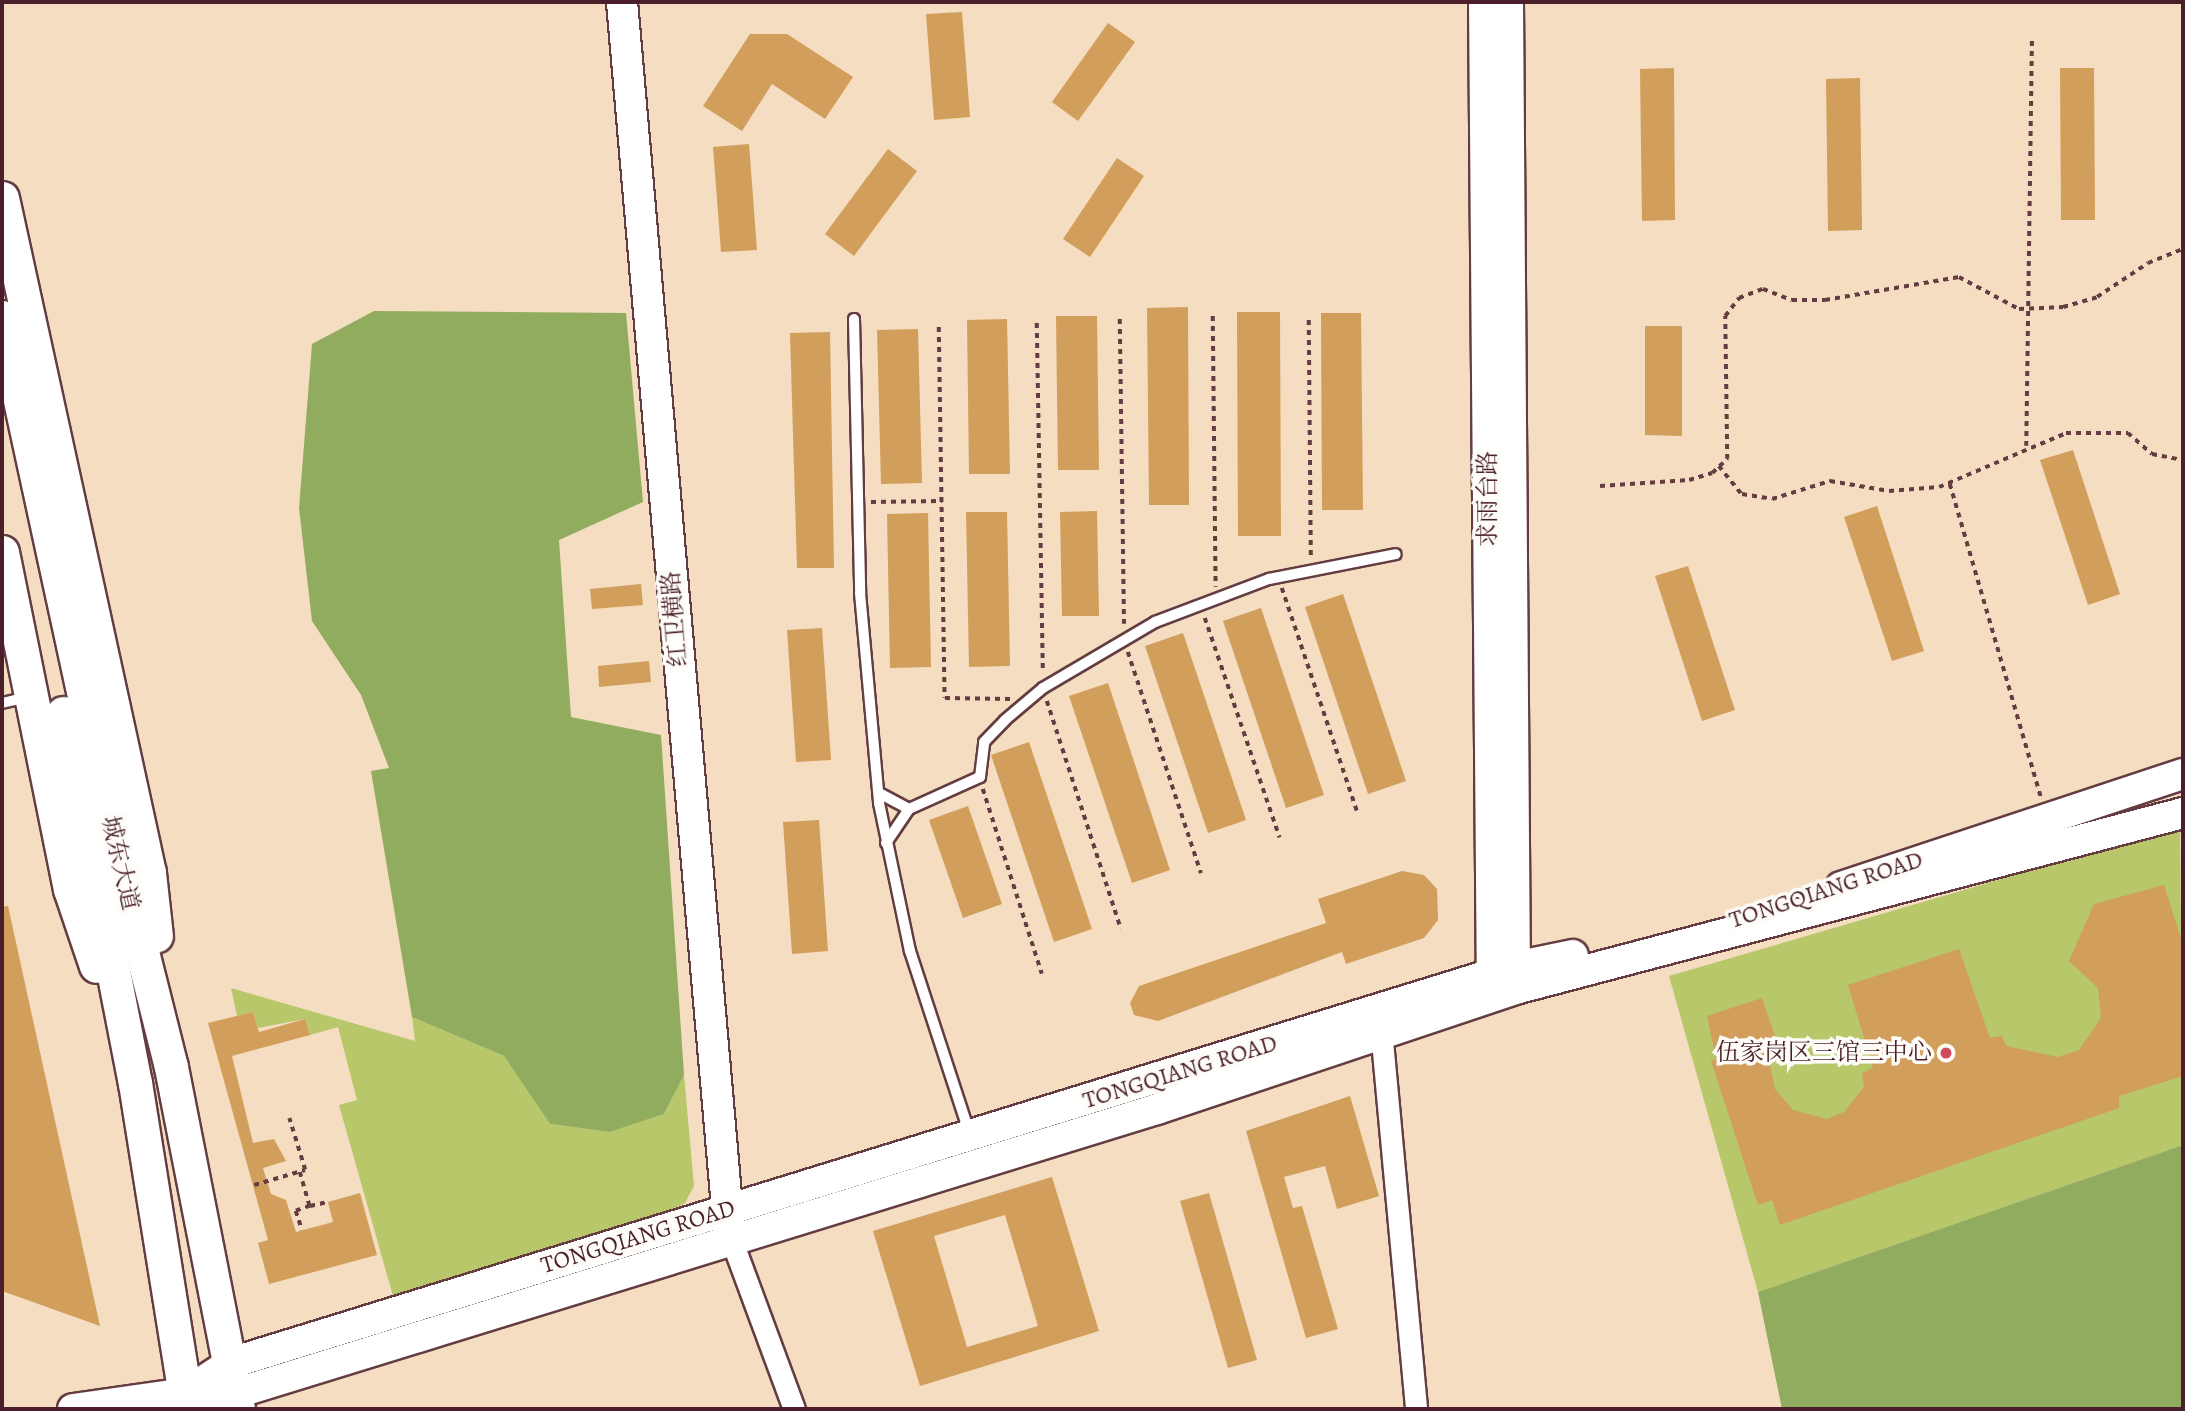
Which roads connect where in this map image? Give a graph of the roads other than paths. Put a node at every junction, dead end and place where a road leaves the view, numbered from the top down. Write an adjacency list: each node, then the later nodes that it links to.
1 (622, 2): 22 (street, 红卫横路)
2 (642, 2): 22 (street, 红卫横路)
3 (1484, 2): 17 (street, 求雨台路)
4 (1508, 2): 17 (street, 求雨台路)
5 (2, 198): 19 (main road)
6 (2, 317): 19 (main road, 城东大道)
7 (854, 319): 13 (lane)
8 (2, 423): 20 (main road, 城东大道)
9 (2, 552): 11 (main road)
10 (1396, 554): 14 (lane)
11 (16, 699): 20 (main road)
12 (2183, 774): 17 (street, TONGQIANG ROAD)
13 (878, 793): 14 (lane); 16 (lane)
14 (909, 809): 16 (lane)
15 (2183, 813): 17 (street, TONGQIANG ROAD)
16 (886, 843): 21 (lane)
17 (1503, 982): 18 (street, TONGQIANG ROAD); 21 (street, TONGQIANG ROAD)
18 (1381, 1030): 22 (street, TONGQIANG ROAD); 27 (street)
19 (171, 1068): 23 (main road, 城东大道)
20 (135, 1083): 24 (main road, 城东大道)
21 (970, 1138): 22 (street, TONGQIANG ROAD)
22 (737, 1220): 23 (street, TONGQIANG ROAD); 26 (street)
23 (236, 1388): 24 (street, TONGQIANG ROAD)
24 (178, 1404): 25 (street, TONGQIANG ROAD)
25 (73, 1409)
26 (794, 1409)
27 (1416, 1409)

